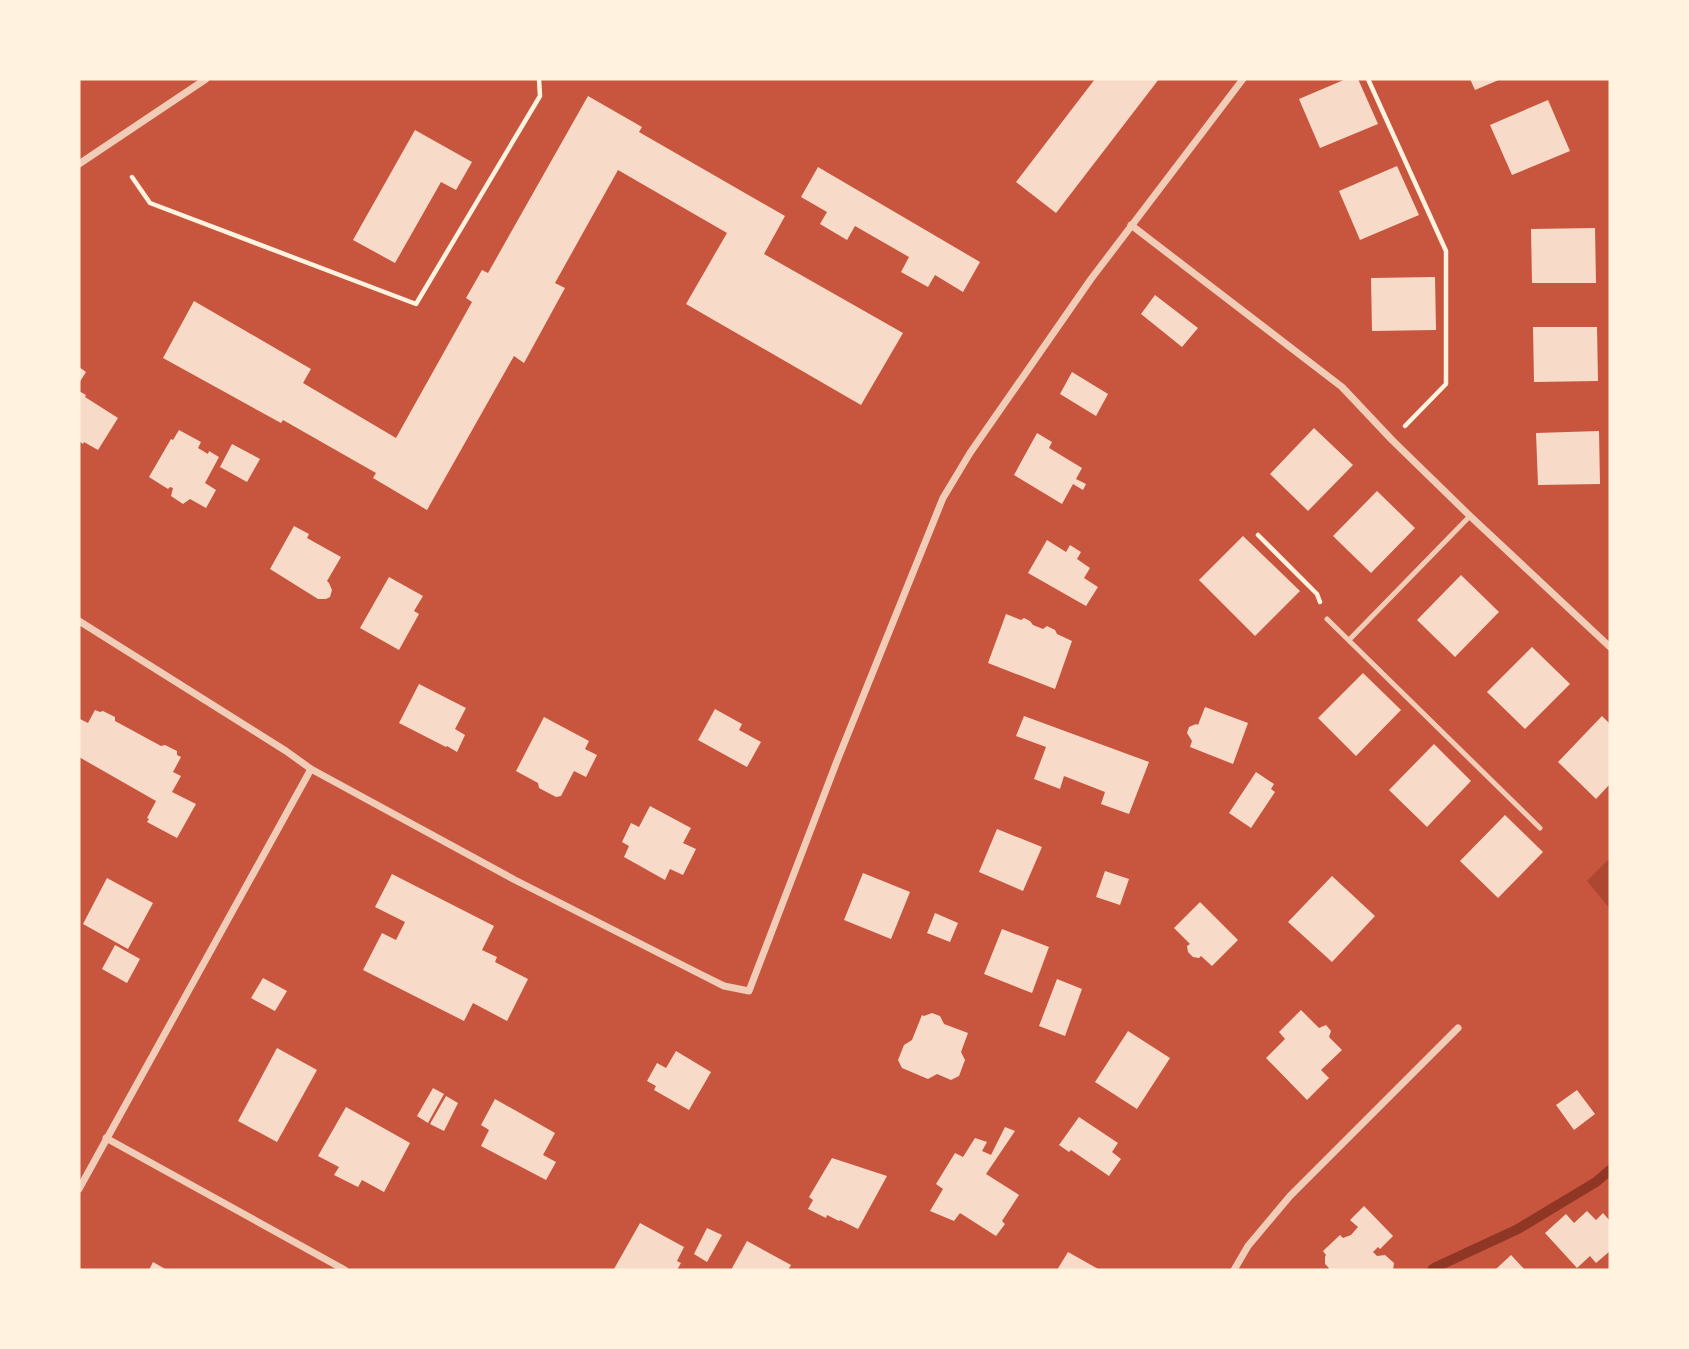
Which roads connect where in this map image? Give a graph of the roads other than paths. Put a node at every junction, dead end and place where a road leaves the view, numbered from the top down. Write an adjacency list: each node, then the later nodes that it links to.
1 (206, 79): 3 (street)
2 (1243, 79): 4 (street)
3 (79, 164)
4 (1131, 225): 5 (street); 10 (street)
5 (1470, 516): 8 (lane); 9 (street)
6 (1327, 619): 8 (lane)
7 (79, 621): 10 (street)
8 (1349, 640): 11 (lane)
9 (1610, 647)
10 (311, 769): 13 (street)
11 (1540, 828)
12 (1458, 1028): 16 (street)
13 (106, 1138): 14 (street); 15 (street)
14 (79, 1189)
15 (345, 1270)
16 (1234, 1270)

